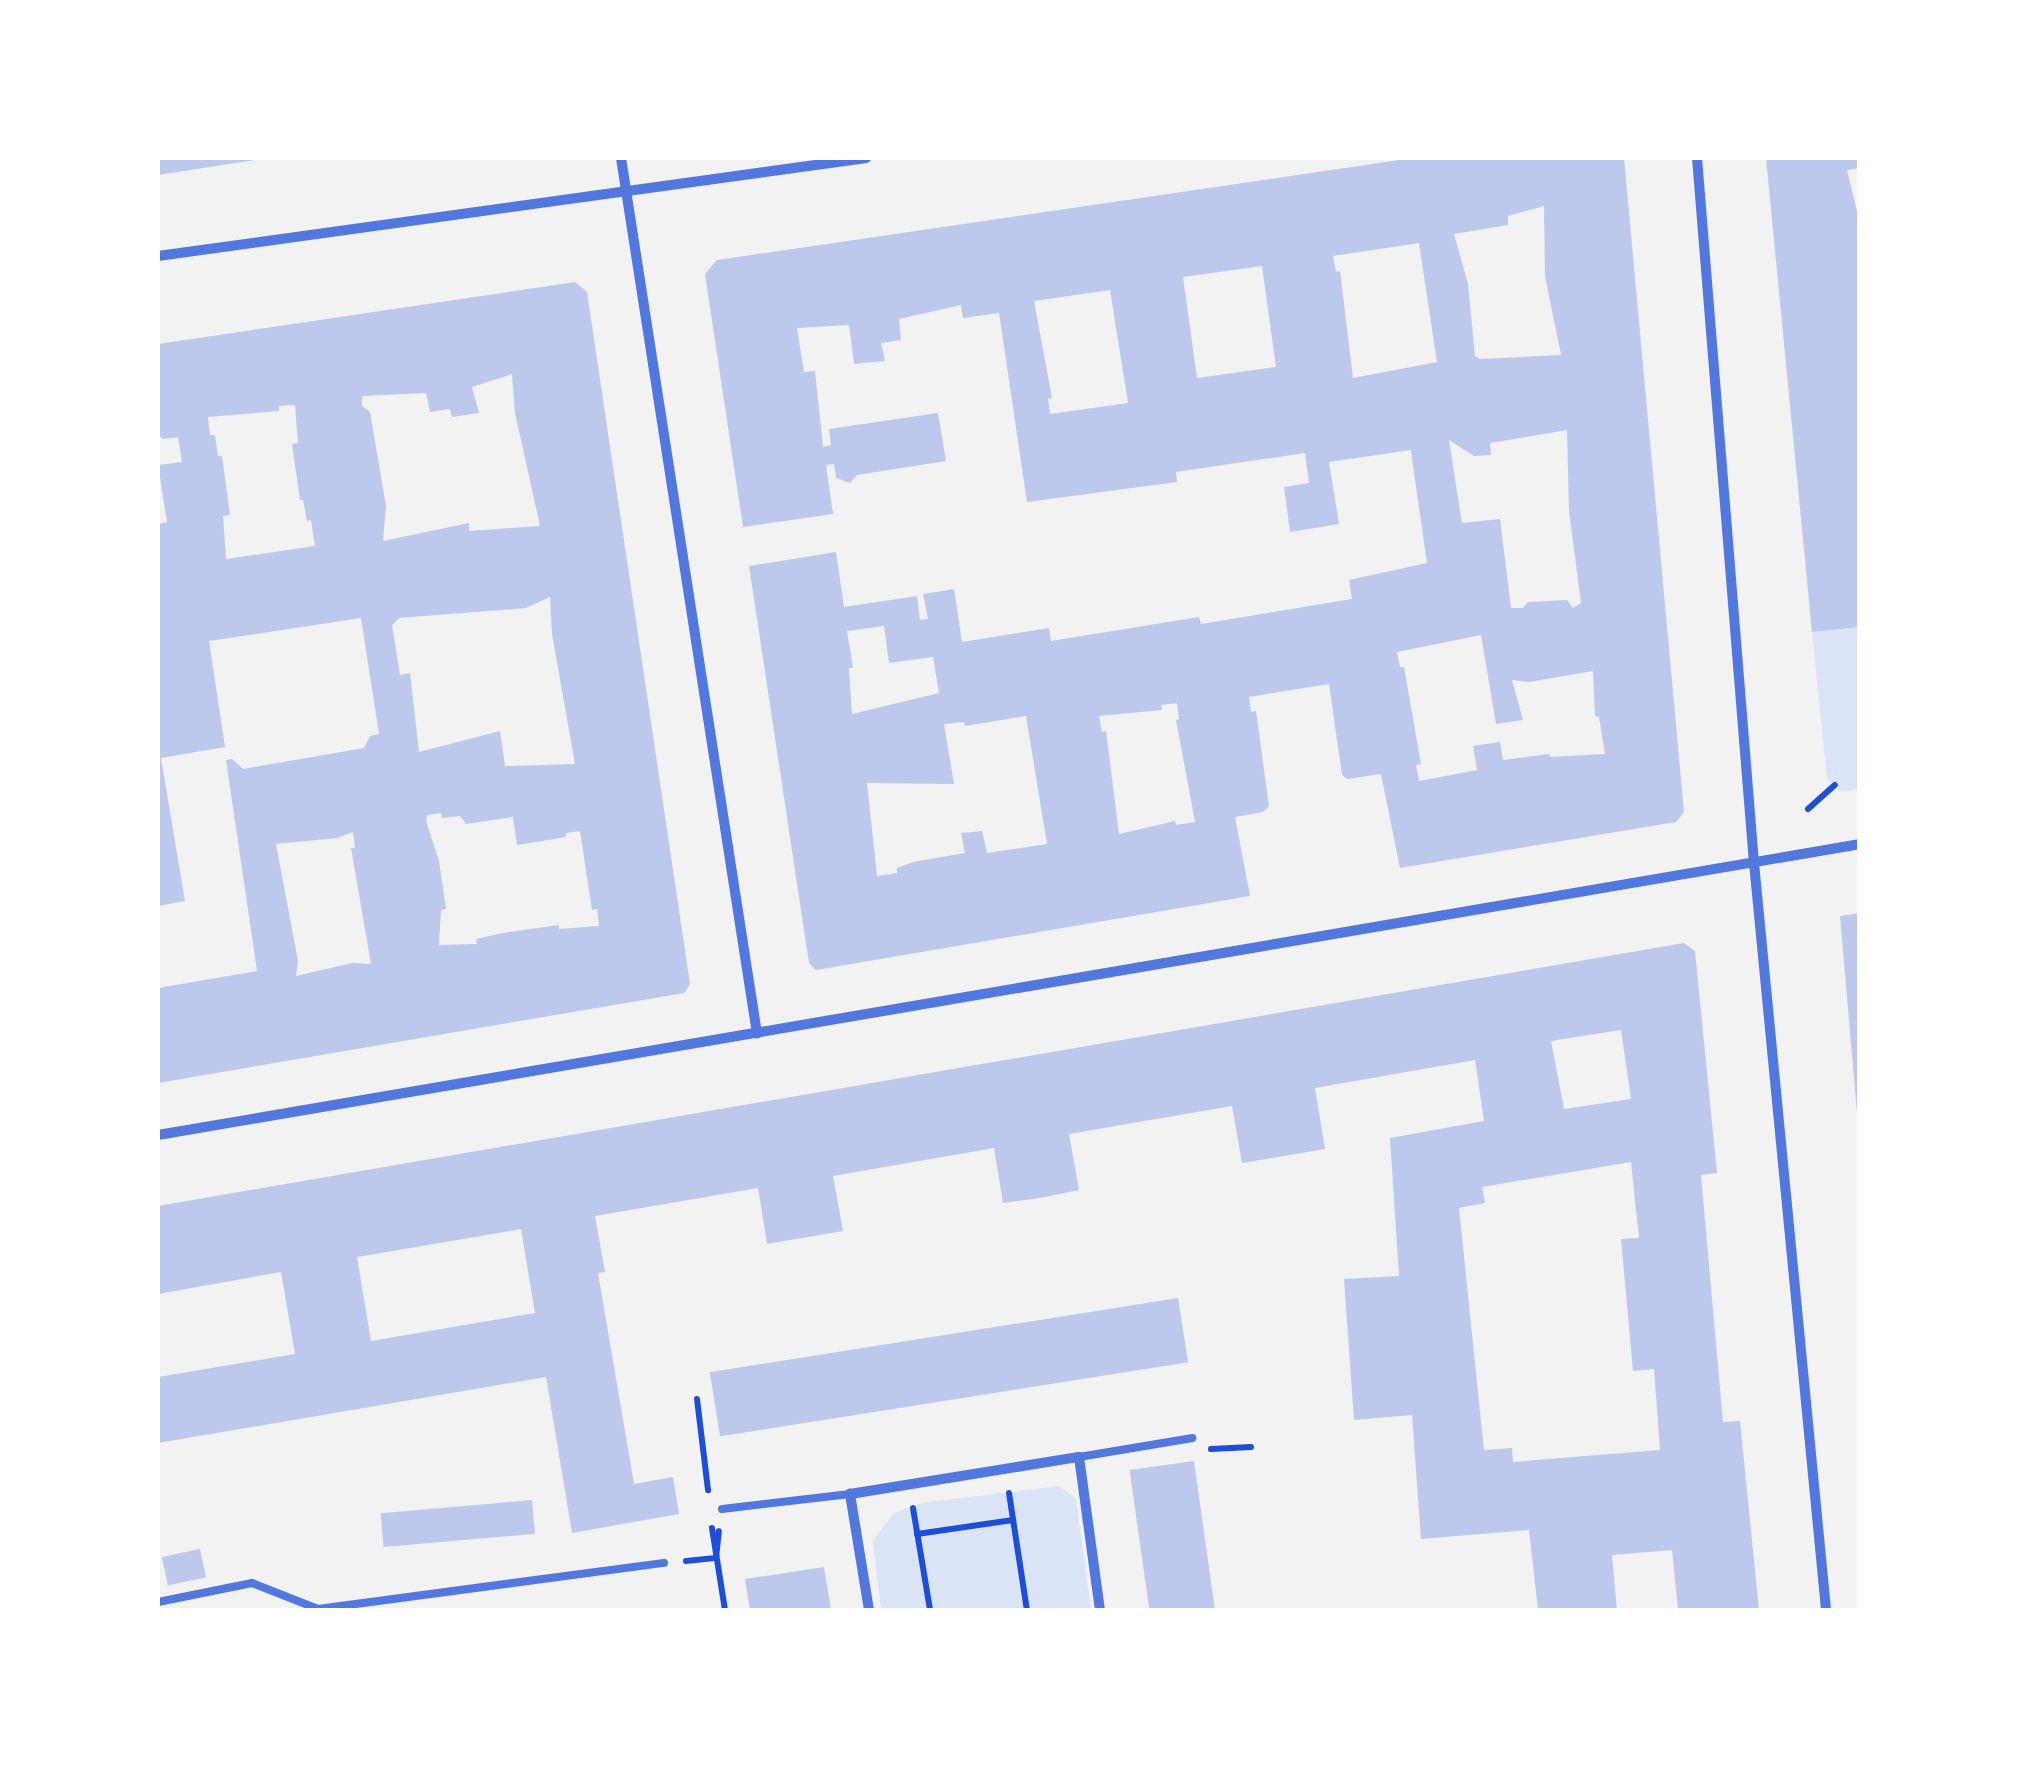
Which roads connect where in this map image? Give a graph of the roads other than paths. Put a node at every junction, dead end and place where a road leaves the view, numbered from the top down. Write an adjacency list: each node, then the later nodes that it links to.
1 (621, 158): 4 (street)
2 (866, 158): 4 (street)
3 (1697, 158): 7 (street)
4 (626, 193): 5 (street); 8 (street)
5 (158, 256)
6 (1860, 844): 7 (street)
7 (1754, 863): 8 (street); 18 (street)
8 (757, 1034): 9 (street)
9 (158, 1135)
10 (1192, 1438): 11 (lane)
11 (1079, 1457): 12 (street); 17 (street)
12 (850, 1494): 13 (lane); 16 (street)
13 (722, 1508)
14 (664, 1562): 15 (lane)
15 (158, 1602)
16 (869, 1610)
17 (1100, 1610)
18 (1826, 1610)

